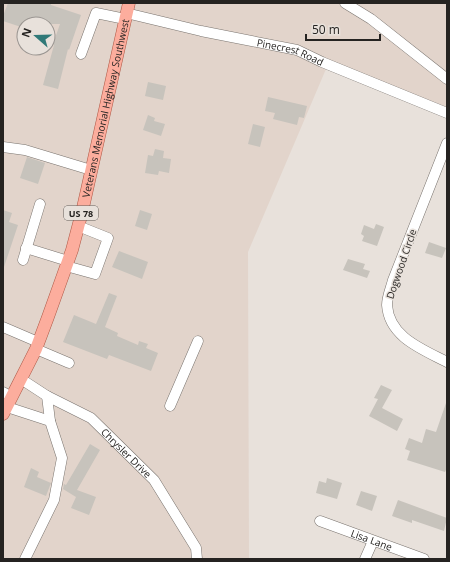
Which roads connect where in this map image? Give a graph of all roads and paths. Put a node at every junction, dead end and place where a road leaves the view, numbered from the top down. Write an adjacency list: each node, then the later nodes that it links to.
1 (345, 3): 4 (street)
2 (127, 12): 3 (street, Pinecrest Road); 5 (street, Pinecrest Road); 8 (main road, Veterans Memorial Highway Southwest / US 78)
3 (81, 54)
4 (447, 79)
5 (447, 113)
6 (447, 142): 17 (street, Dogwood Circle)
7 (3, 147): 8 (street)
8 (91, 170): 10 (main road, Veterans Memorial Highway Southwest / US 78)
9 (40, 204): 11 (street)
10 (78, 226): 13 (main road, Veterans Memorial Highway Southwest / US 78); 13 (street)
11 (26, 248): 12 (street); 13 (street)
12 (23, 260)
13 (67, 263): 16 (main road, Veterans Memorial Highway Southwest / US 78)
14 (3, 327): 16 (street)
15 (198, 341): 22 (street)
16 (37, 346): 18 (street); 19 (main road, Veterans Memorial Highway Southwest / US 78)
17 (447, 362)
18 (69, 363)
19 (21, 379): 20 (street, Chrysler Drive); 21 (main road, Veterans Memorial Highway Southwest / US 78)
20 (47, 396): 23 (street); 27 (street, Chrysler Drive)
21 (6, 402): 23 (street)
22 (170, 406)
23 (50, 421): 26 (street)
24 (320, 521): 25 (street, Lisa Lane)
25 (373, 541): 28 (street); 29 (street, Lisa Lane)
26 (25, 559)
27 (197, 559)
28 (365, 559)
29 (424, 559)

